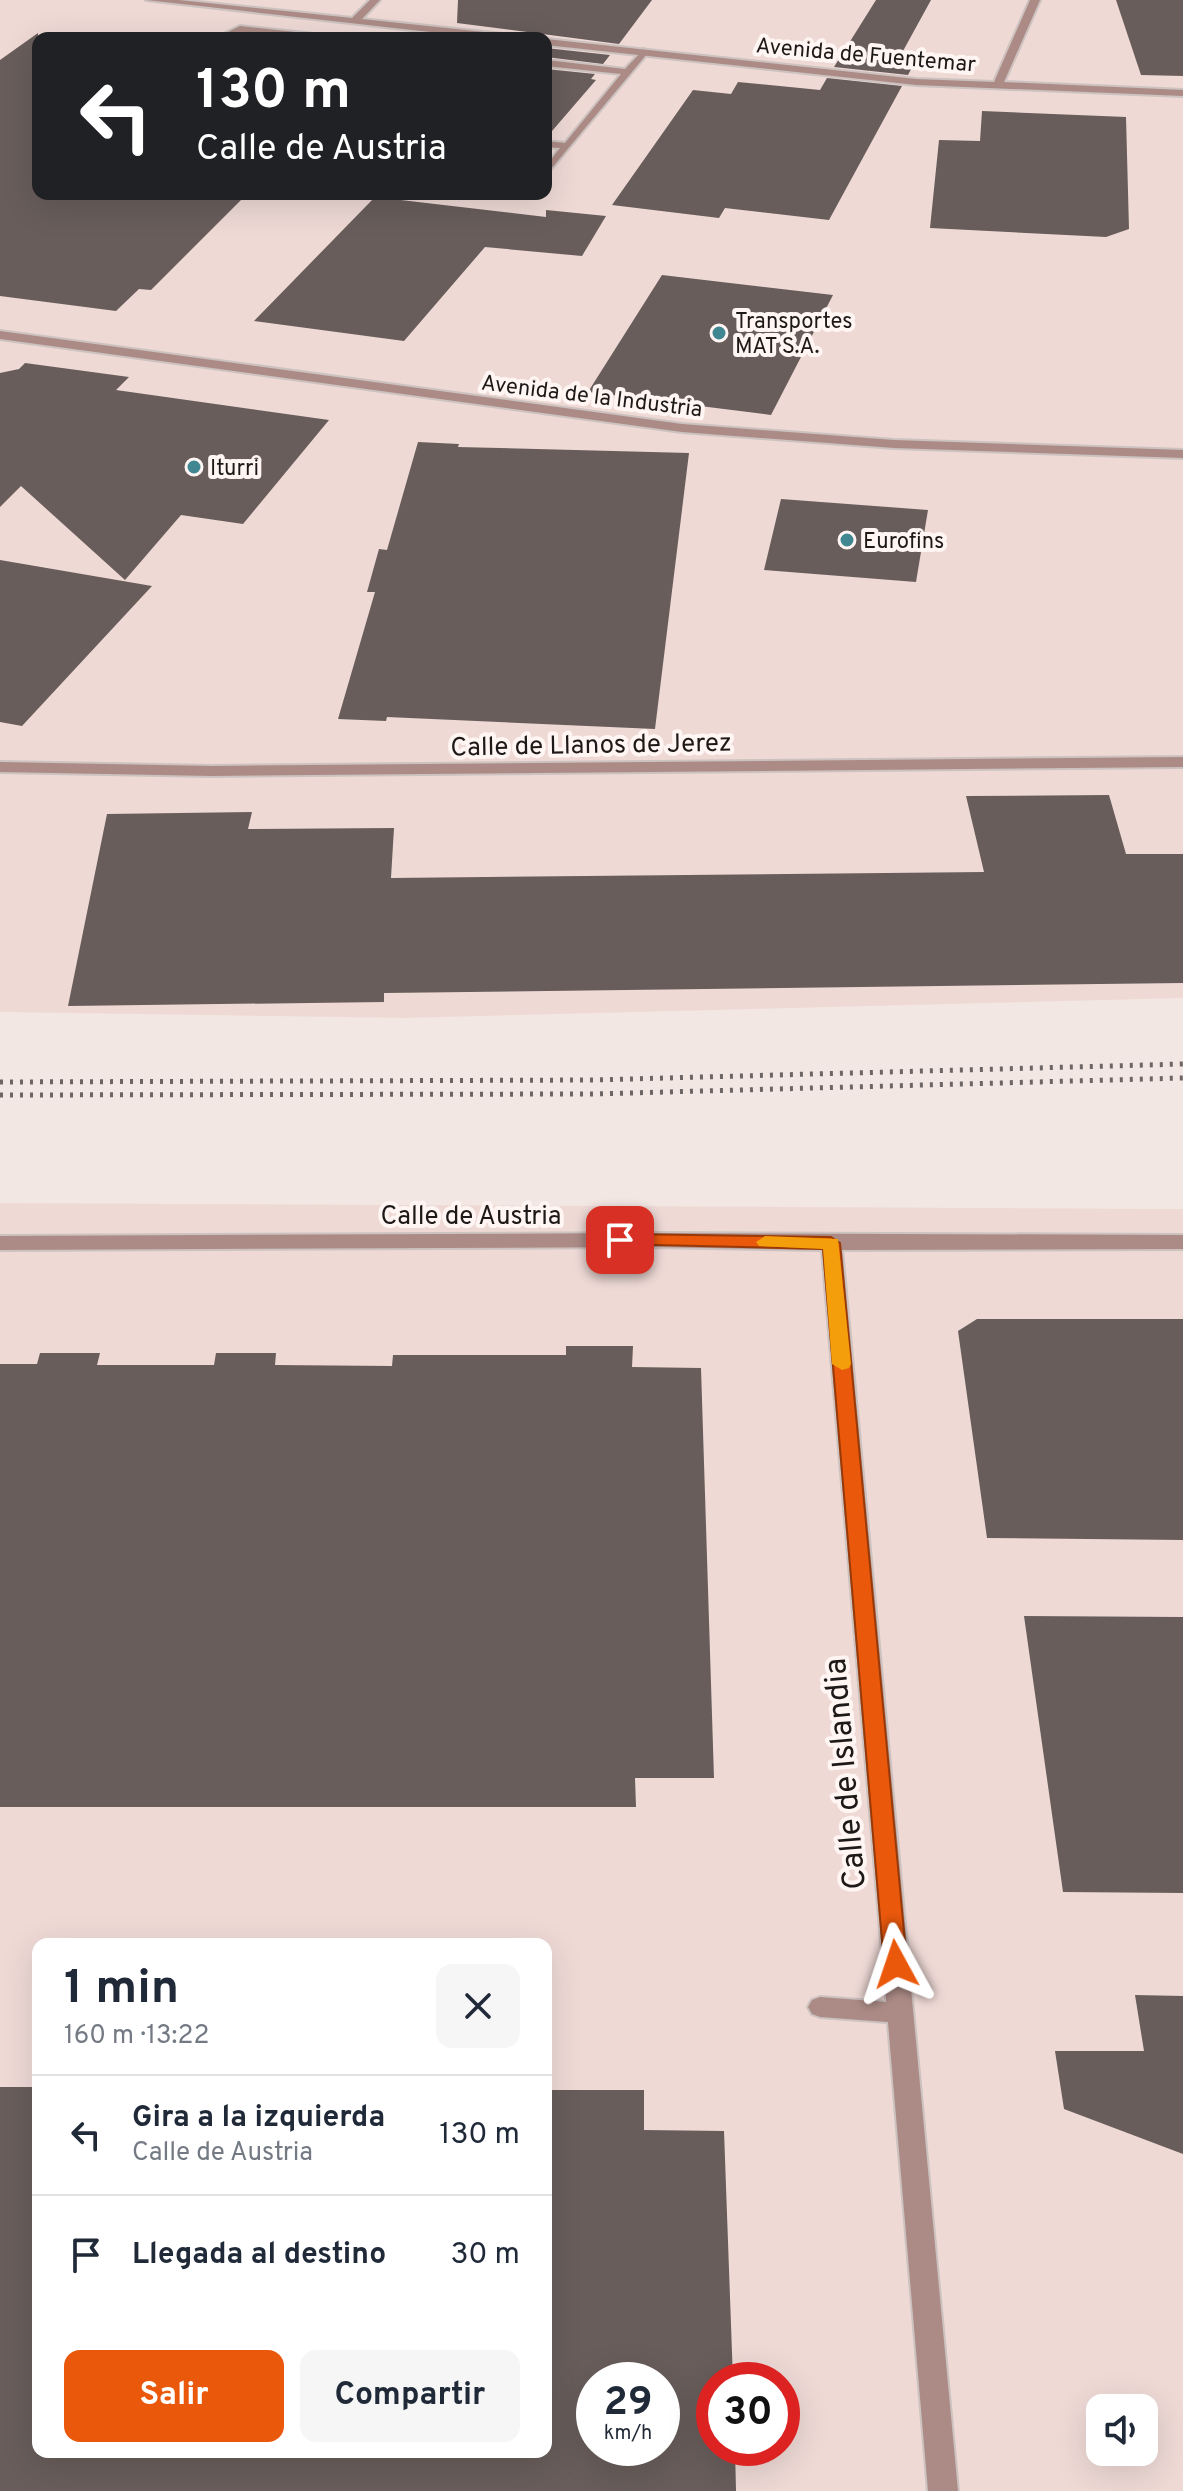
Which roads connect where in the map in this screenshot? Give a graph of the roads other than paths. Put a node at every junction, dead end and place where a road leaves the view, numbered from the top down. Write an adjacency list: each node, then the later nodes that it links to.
1 (151, 0): 4 (street)
2 (375, 0): 4 (street)
3 (1035, 0): 12 (street)
4 (355, 21): 7 (street)
5 (234, 32): 6 (lane)
6 (268, 32)
7 (457, 32)
8 (552, 43): 9 (street, Avenida de Fuentemar)
9 (644, 52): 11 (lane); 12 (street, Avenida de Fuentemar)
10 (552, 64): 11 (lane)
11 (628, 72): 15 (lane)
12 (997, 87): 13 (street, Avenida de Fuentemar)
13 (1183, 93)
14 (552, 145): 15 (lane)
15 (567, 146): 16 (lane)
16 (552, 165)
17 (1, 337): 18 (street, Avenida de la Industria)
18 (1183, 454)
19 (1183, 762): 20 (street, Calle de Llanos de Jerez)
20 (0, 767)
21 (1183, 1242): 23 (street, Calle de Austria)
22 (0, 1243): 23 (street, Calle de Austria)
23 (831, 1243): 25 (street, Calle de Islandia)
24 (820, 2007): 25 (lane)
25 (900, 2013): 26 (street, Calle de Islandia)
26 (943, 2491)

